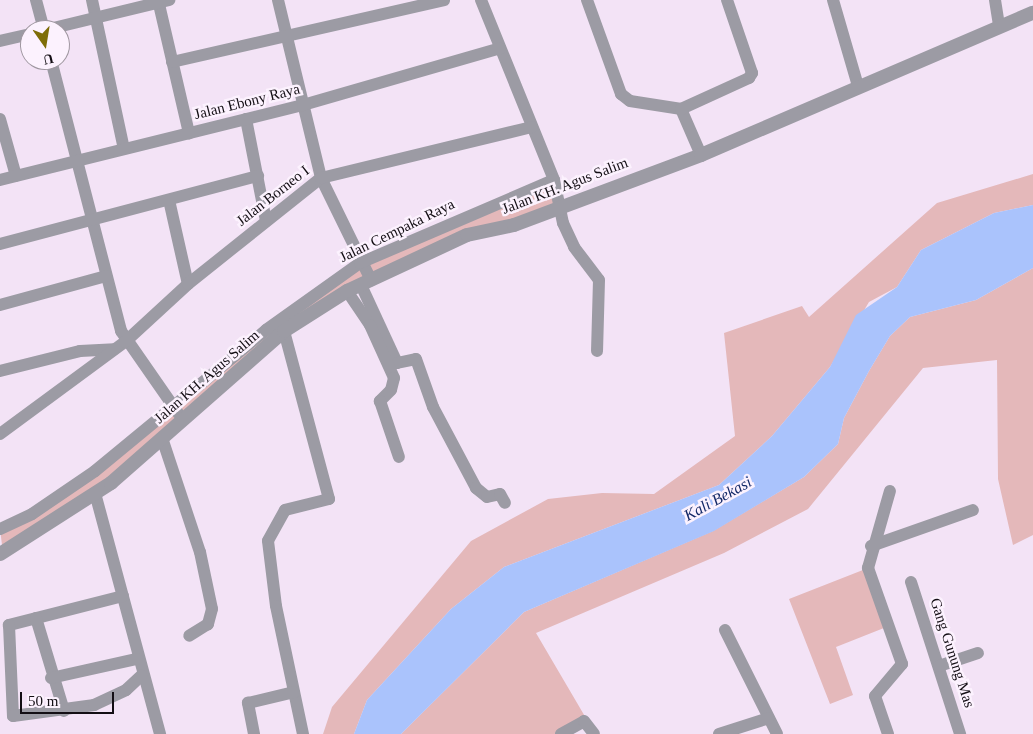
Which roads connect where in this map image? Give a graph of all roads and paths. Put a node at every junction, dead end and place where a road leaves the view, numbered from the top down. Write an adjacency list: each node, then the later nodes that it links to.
1 (36, 0): 13 (street)
2 (92, 0): 12 (street)
3 (278, 0): 16 (street)
4 (444, 0): 16 (street)
5 (481, 0): 19 (street)
6 (587, 0): 24 (street)
7 (727, 0): 24 (street)
8 (833, 0): 22 (street)
9 (995, 0): 15 (street)
10 (162, 1): 12 (street); 20 (street)
11 (1033, 13): 15 (street, Jalan KH. Agus Salim)
12 (97, 17): 14 (street); 29 (street)
13 (41, 20)
14 (70, 24)
15 (1000, 26): 22 (street, Jalan KH. Agus Salim)
16 (286, 34): 20 (street); 23 (street)
17 (20, 36): 18 (street)
18 (0, 41)
19 (500, 48): 23 (street, Jalan Ebony Raya); 27 (street)
20 (172, 62): 28 (street)
21 (54, 70): 31 (street)
22 (858, 86): 30 (street, Jalan KH. Agus Salim)
23 (304, 105): 26 (street, Jalan Ebony Raya); 34 (street)
24 (681, 109): 30 (street)
25 (0, 119): 32 (street)
26 (246, 119): 28 (street, Jalan Ebony Raya); 33 (street)
27 (532, 126): 34 (street, Jalan Borneo I); 36 (street)
28 (189, 133): 29 (street, Jalan Ebony Raya)
29 (124, 149): 31 (street, Jalan Ebony Raya)
30 (700, 155): 38 (street, Jalan KH. Agus Salim)
31 (78, 161): 32 (street, Jalan Ebony Raya); 40 (street)
32 (16, 176): 35 (street, Jalan Ebony Raya)
33 (258, 176): 37 (street); 39 (street)
34 (321, 178): 39 (street, Jalan Borneo I); 42 (street)
35 (0, 180)
36 (554, 180): 38 (street); 42 (street, Jalan Cempaka Raya)
37 (169, 200): 40 (street); 45 (street)
38 (560, 205): 44 (street, Jalan KH. Agus Salim); 51 (street)
39 (266, 221): 45 (street, Jalan Borneo I)
40 (93, 223): 41 (street); 43 (street)
41 (0, 244)
42 (360, 263): 44 (street); 53 (street, Jalan Cempaka Raya)
43 (106, 276): 47 (street); 49 (street)
44 (366, 282): 46 (street, Jalan KH. Agus Salim); 60 (street)
45 (188, 284): 49 (street, Jalan Borneo I)
46 (347, 291): 48 (street, Jalan KH. Agus Salim); 57 (street)
47 (0, 306)
48 (284, 332): 54 (street, Jalan KH. Agus Salim); 75 (street)
49 (125, 342): 50 (street, Jalan Borneo I); 53 (street)
50 (114, 350): 52 (street); 55 (street, Jalan Borneo I)
51 (597, 351)
52 (0, 371)
53 (173, 407): 54 (street); 62 (street, Jalan Cempaka Raya)
54 (185, 420): 56 (street, Jalan KH. Agus Salim)
55 (0, 434)
56 (162, 438): 59 (street, Jalan KH. Agus Salim); 69 (street)
57 (398, 457)
58 (890, 491): 63 (street)
59 (95, 493): 64 (street, Jalan KH. Agus Salim); 66 (street)
60 (506, 504)
61 (973, 510): 63 (street)
62 (0, 529)
63 (871, 546): 85 (street)
64 (1, 550)
65 (911, 582): 72 (street, Gang Gunung Mas)
66 (123, 596): 67 (street); 71 (street)
67 (36, 618): 74 (street); 76 (street)
68 (725, 630): 77 (street)
69 (189, 636)
70 (978, 653): 72 (street)
71 (136, 658): 73 (street); 74 (street)
72 (939, 666): 86 (street, Gang Gunung Mas)
73 (141, 676): 76 (street); 78 (street)
74 (51, 678): 76 (street)
75 (294, 692): 79 (street); 80 (street)
76 (64, 711)
77 (769, 718): 83 (street); 84 (street)
78 (160, 734)
79 (254, 734)
80 (303, 734)
81 (561, 734): 82 (street)
82 (594, 734)
83 (719, 734)
84 (777, 734)
85 (888, 734)
86 (960, 734)

